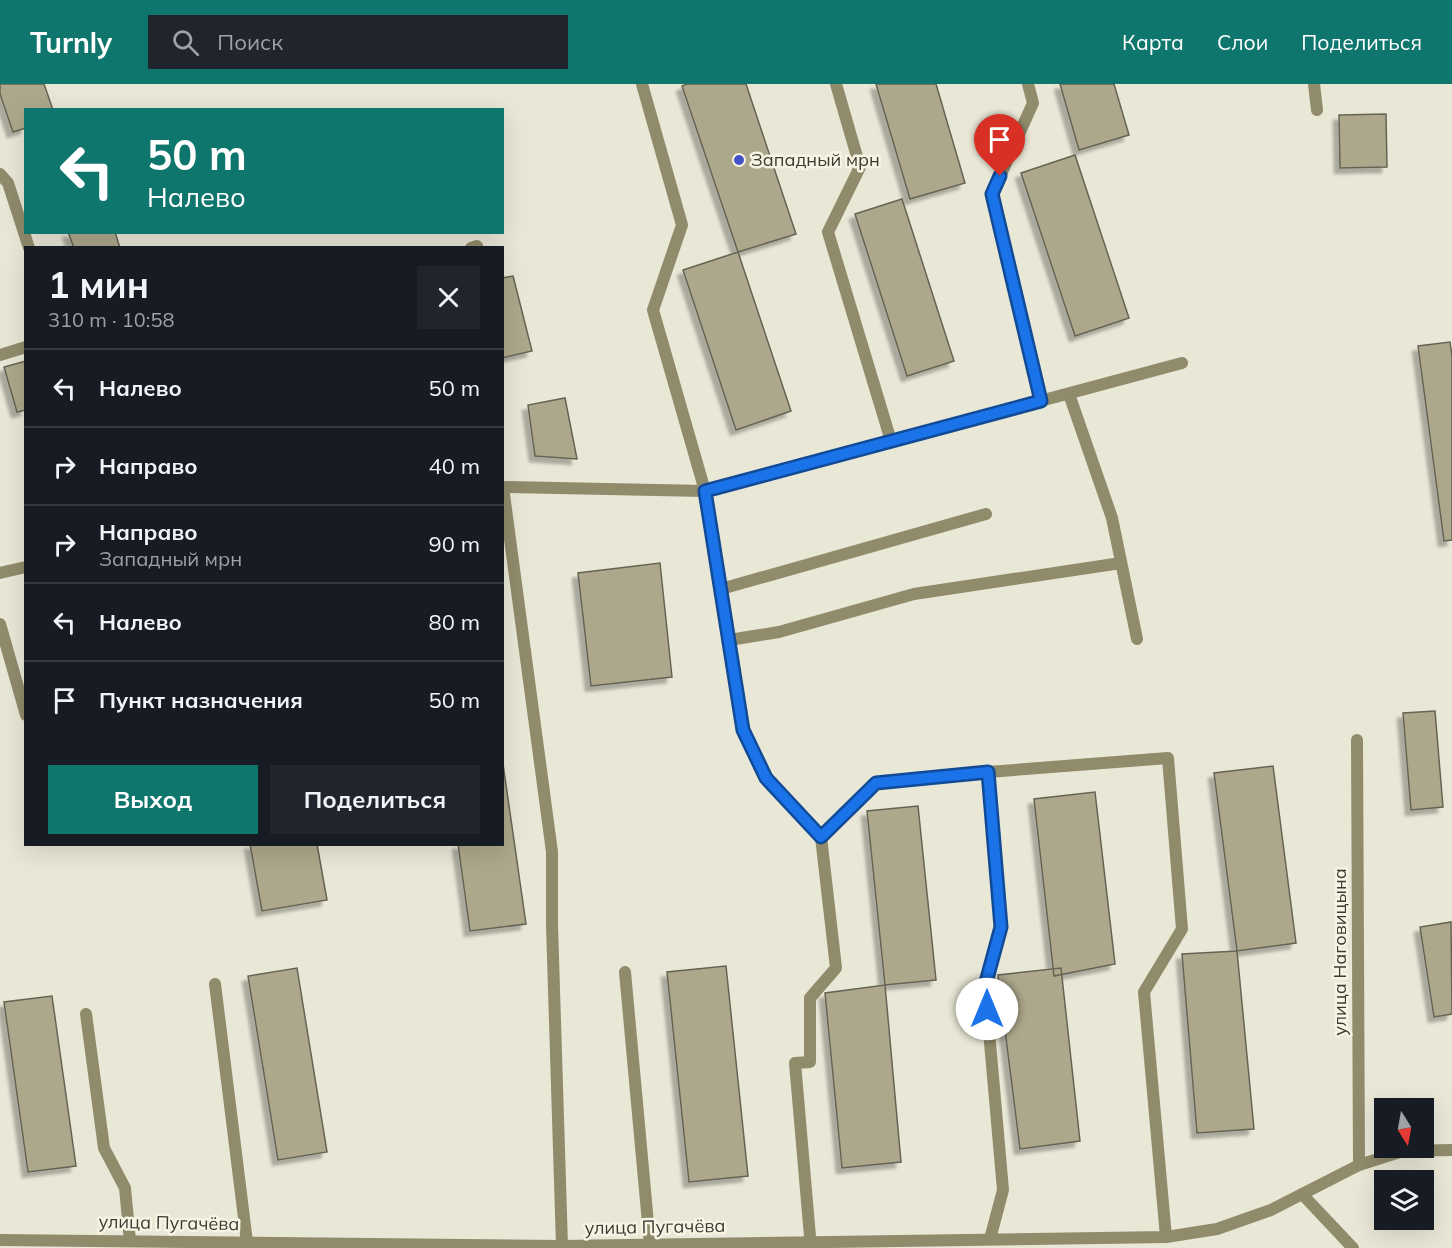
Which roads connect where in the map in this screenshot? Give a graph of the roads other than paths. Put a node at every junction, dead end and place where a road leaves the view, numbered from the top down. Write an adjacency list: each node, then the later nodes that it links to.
1 (642, 84): 15 (street)
2 (836, 84): 13 (street)
3 (1028, 84): 12 (street)
4 (1314, 84): 5 (street)
5 (1317, 110)
6 (0, 174): 7 (street)
7 (24, 233)
8 (24, 348): 9 (street)
9 (0, 355)
10 (1182, 363): 11 (street)
11 (1069, 394): 12 (street); 18 (street)
12 (1041, 401): 13 (street)
13 (891, 441): 15 (street)
14 (504, 487): 15 (street)
15 (705, 491): 21 (street)
16 (504, 494): 42 (street)
17 (986, 514): 21 (street)
18 (1121, 563): 23 (street); 24 (street)
19 (24, 567): 20 (street)
20 (0, 573)
21 (721, 589): 24 (street)
22 (0, 624): 25 (street)
23 (1137, 639)
24 (729, 640): 28 (street)
25 (24, 708)
26 (1358, 740): 33 (street, улица Наговицына)
27 (988, 772): 28 (street); 35 (street); 36 (street)
28 (821, 837): 41 (street)
29 (625, 972): 40 (street)
30 (215, 984): 39 (street)
31 (86, 1014): 37 (street)
32 (1452, 1150): 33 (street, улица Пугачёва)
33 (1359, 1165): 34 (street, улица Пугачёва)
34 (1302, 1194): 35 (street, улица Пугачёва); 43 (street)
35 (1166, 1237): 36 (street, улица Пугачёва)
36 (990, 1239): 41 (street, улица Пугачёва)
37 (130, 1241): 38 (street, улица Пугачёва); 39 (street, улица Пугачёва)
38 (2, 1242)
39 (247, 1242): 42 (street, улица Пугачёва)
40 (650, 1245): 41 (street, улица Пугачёва); 42 (street, улица Пугачёва)
41 (811, 1245)
42 (562, 1246)
43 (1353, 1248)

